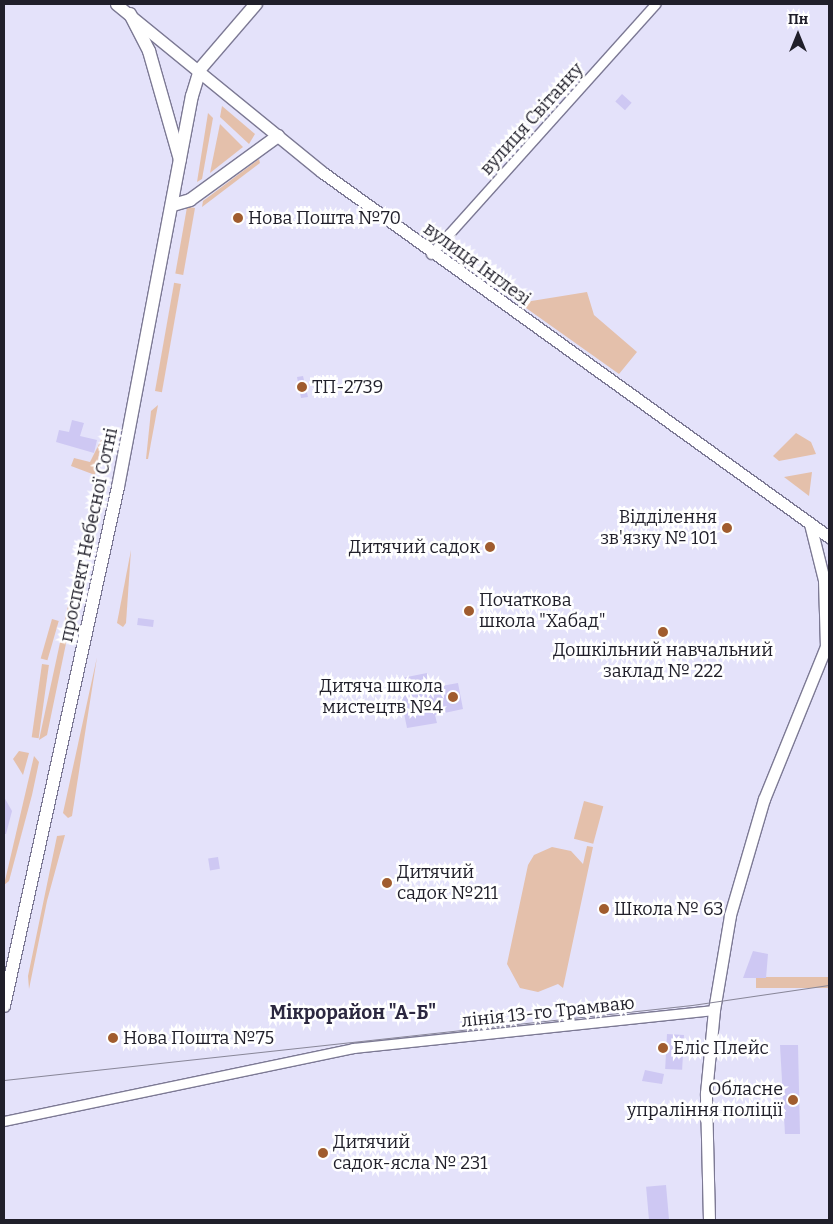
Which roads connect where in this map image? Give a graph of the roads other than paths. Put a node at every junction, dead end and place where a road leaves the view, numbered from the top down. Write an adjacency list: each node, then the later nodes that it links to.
1 (116, 4): 4 (main road, вулиця Інглезі)
2 (256, 4): 5 (main road)
3 (655, 4): 9 (street, вулиця Світанку)
4 (130, 14): 5 (main road, вулиця Інглезі); 7 (main road)
5 (200, 69): 6 (main road, вулиця Інглезі); 7 (main road, проспект Небесної Сотні)
6 (278, 136): 8 (main road); 9 (main road, вулиця Інглезі)
7 (181, 161): 8 (main road, проспект Небесної Сотні)
8 (173, 205): 13 (main road, проспект Небесної Сотні)
9 (431, 254): 10 (main road, вулиця Інглезі)
10 (810, 524): 11 (main road, вулиця Інглезі); 12 (main road)
11 (829, 537)
12 (828, 643): 14 (main road)
13 (4, 1006)
14 (714, 1010): 15 (street, лінія 13-го Трамваю); 16 (main road)
15 (4, 1121)
16 (709, 1220)

